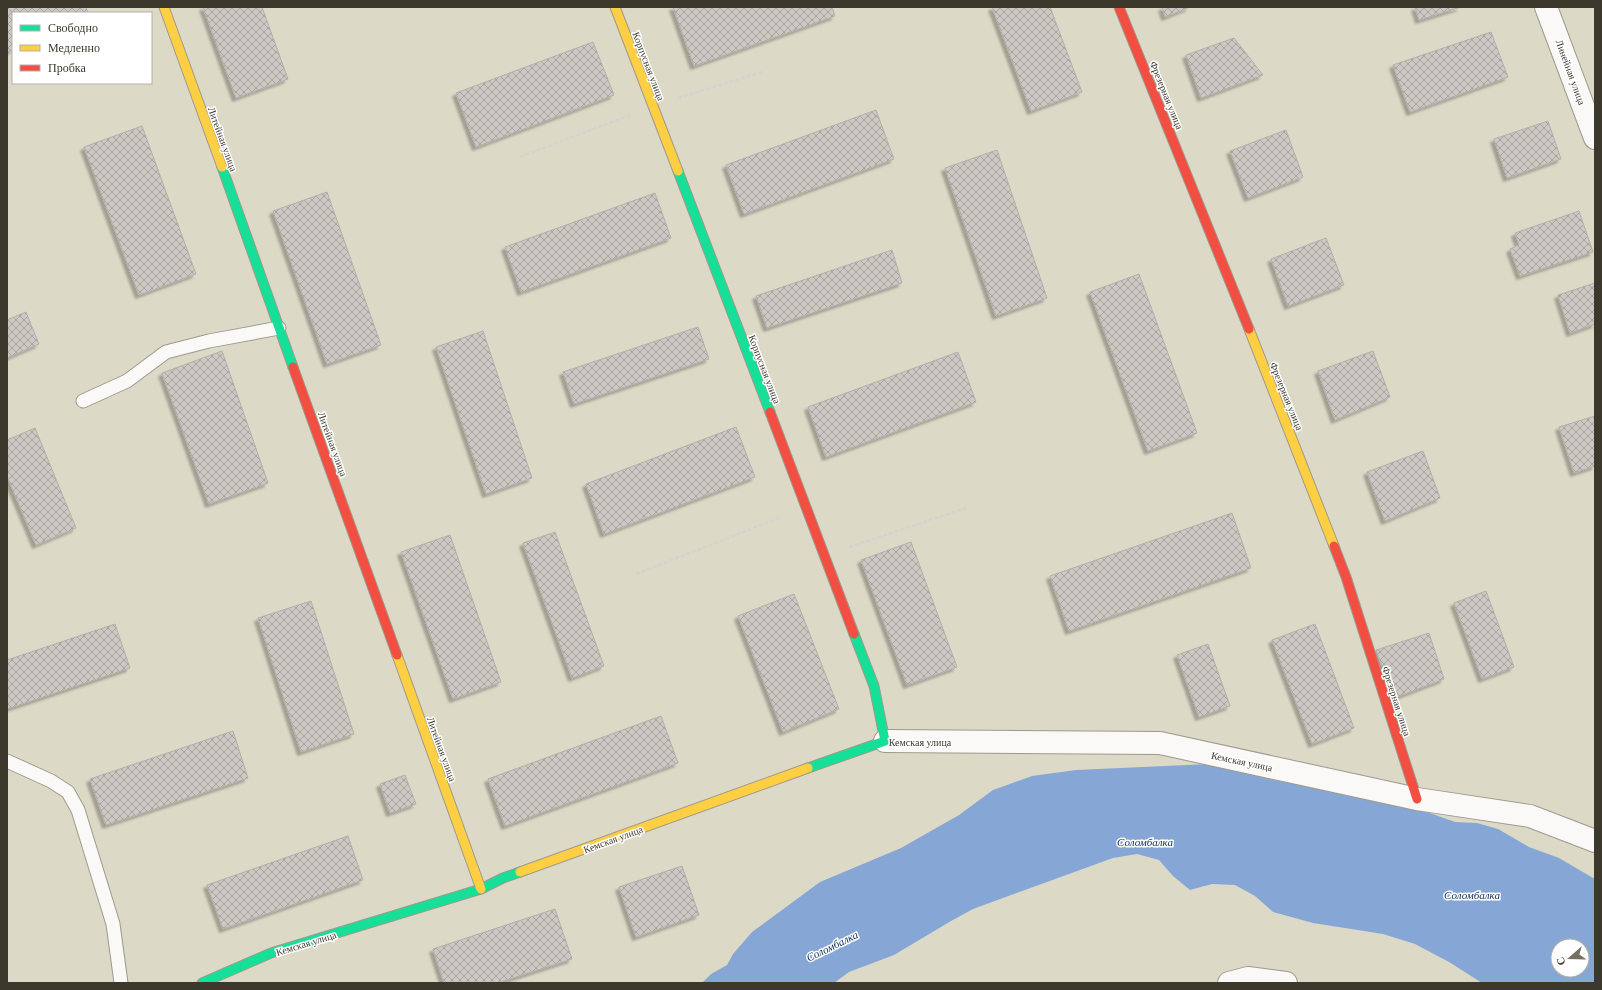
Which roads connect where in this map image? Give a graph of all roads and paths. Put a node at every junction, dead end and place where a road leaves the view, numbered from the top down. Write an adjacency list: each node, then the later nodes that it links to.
1 (164, 7): 6 (street, Литейная улица)
2 (615, 7): 8 (street, Корпусная улица)
3 (1119, 7): 14 (street, Фрезерная улица)
4 (1546, 7): 5 (street, Линейная улица)
5 (1595, 138)
6 (279, 328): 7 (lane); 16 (street, Литейная улица)
7 (84, 401)
8 (806, 508): 10 (street, Корпусная улица); 11 (path)
9 (966, 508): 10 (path)
10 (824, 555): 12 (street, Корпусная улица)
11 (636, 574)
12 (885, 741): 14 (street, Кемская улица); 16 (street, Кемская улица)
13 (7, 761): 17 (lane)
14 (1418, 800): 15 (street, Кемская улица)
15 (1595, 841)
16 (481, 889): 18 (street, Кемская улица)
17 (121, 983)
18 (202, 983)
19 (1230, 983): 20 (street)
20 (1286, 983)

